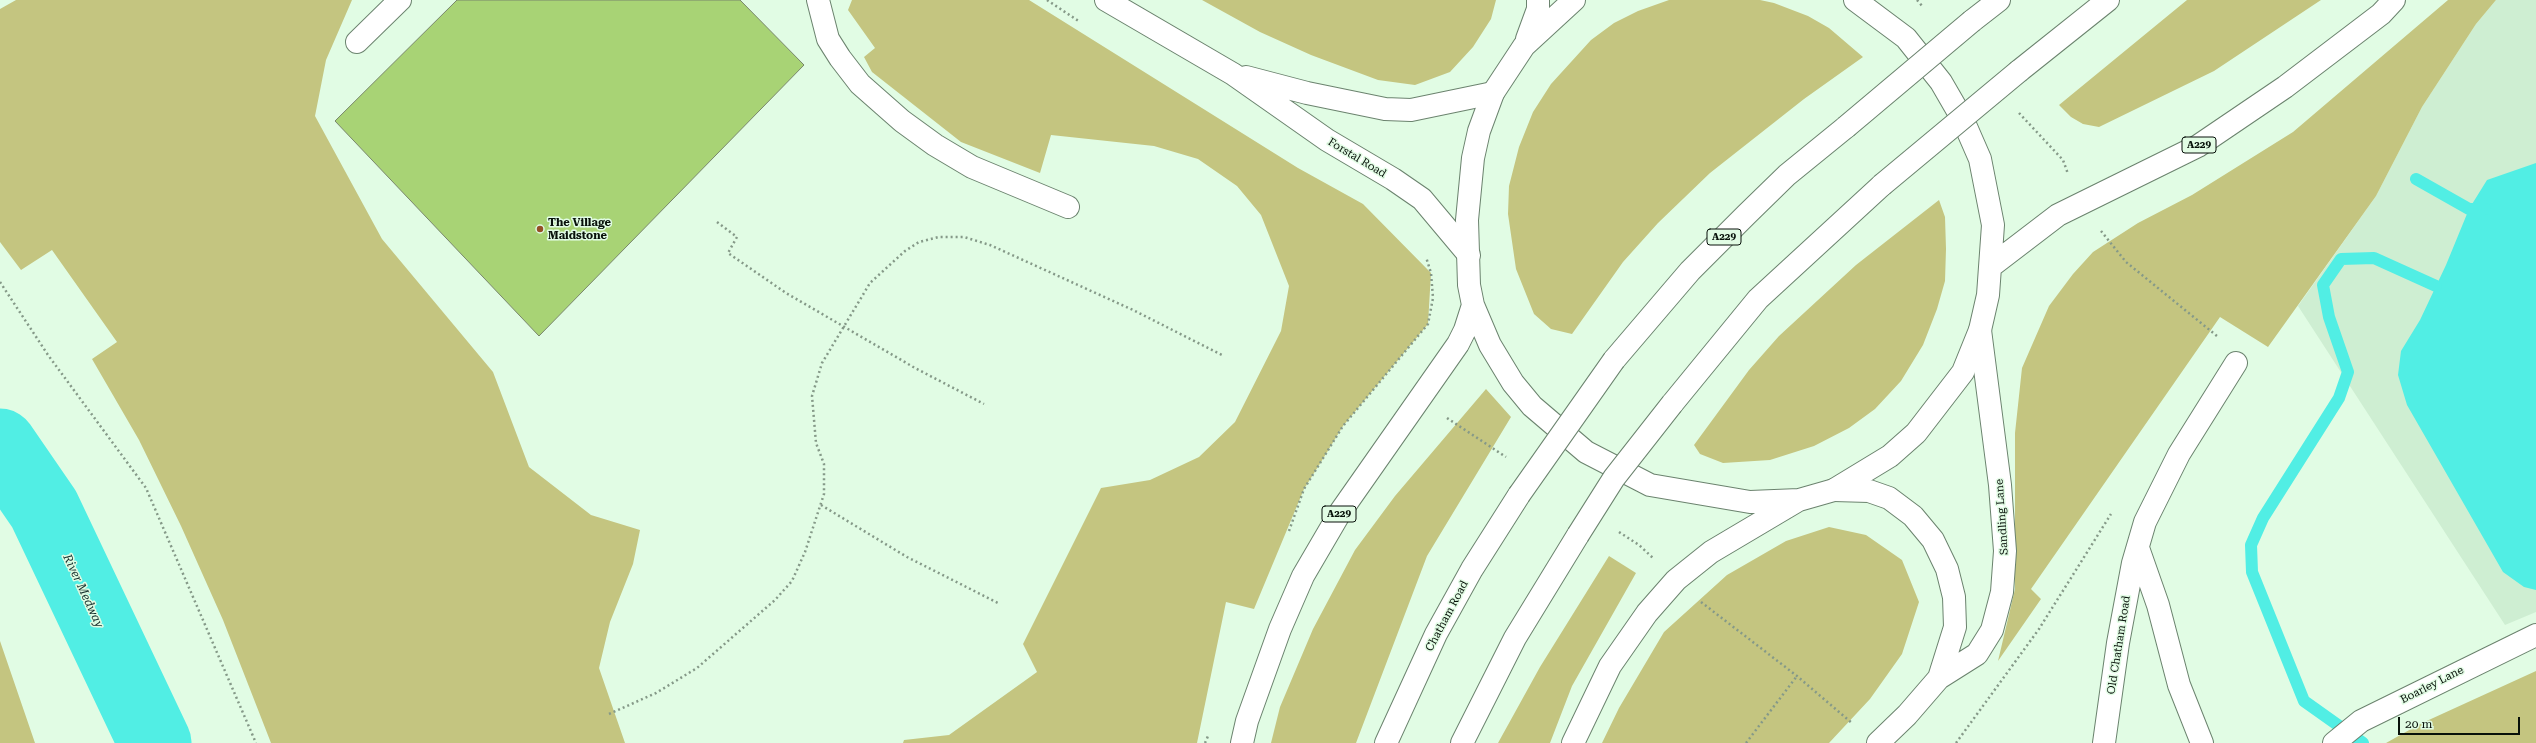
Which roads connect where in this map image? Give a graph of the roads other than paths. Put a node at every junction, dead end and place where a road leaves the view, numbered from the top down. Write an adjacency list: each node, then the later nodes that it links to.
1 (400, 0): 10 (main road)
2 (818, 0): 14 (main road)
3 (1106, 0): 12 (main road, Forstal Road)
4 (1538, 0): 11 (main road)
5 (1574, 0): 11 (main road)
6 (1855, 0): 16 (main road)
7 (1999, 0): 26 (main road, Chatham Road / A229, bridge)
8 (2108, 0): 27 (main road, bridge)
9 (2394, 0): 16 (main road, A229)
10 (357, 42)
11 (1524, 46): 13 (main road)
12 (1233, 74): 13 (main road, Forstal Road); 15 (main road, Forstal Road)
13 (1493, 93): 15 (main road)
14 (1068, 207)
15 (1469, 255): 17 (main road)
16 (1990, 267): 18 (main road)
17 (1473, 305): 21 (main road); 25 (main road, A229)
18 (1980, 330): 20 (main road); 24 (main road, Sandling Lane)
19 (2236, 363): 22 (main road, Old Chatham Road)
20 (1834, 490): 21 (main road); 24 (main road, Sandling Lane)
21 (1799, 500): 28 (main road)
22 (2138, 548): 30 (main road, Old Chatham Road); 31 (main road)
23 (2536, 635): 32 (main road, Boarley Lane)
24 (1939, 678): 29 (main road, Sandling Lane)
25 (1242, 743)
26 (1386, 743)
27 (1462, 743)
28 (1573, 743)
29 (1878, 743)
30 (2104, 743)
31 (2202, 743)
32 (2334, 743)

